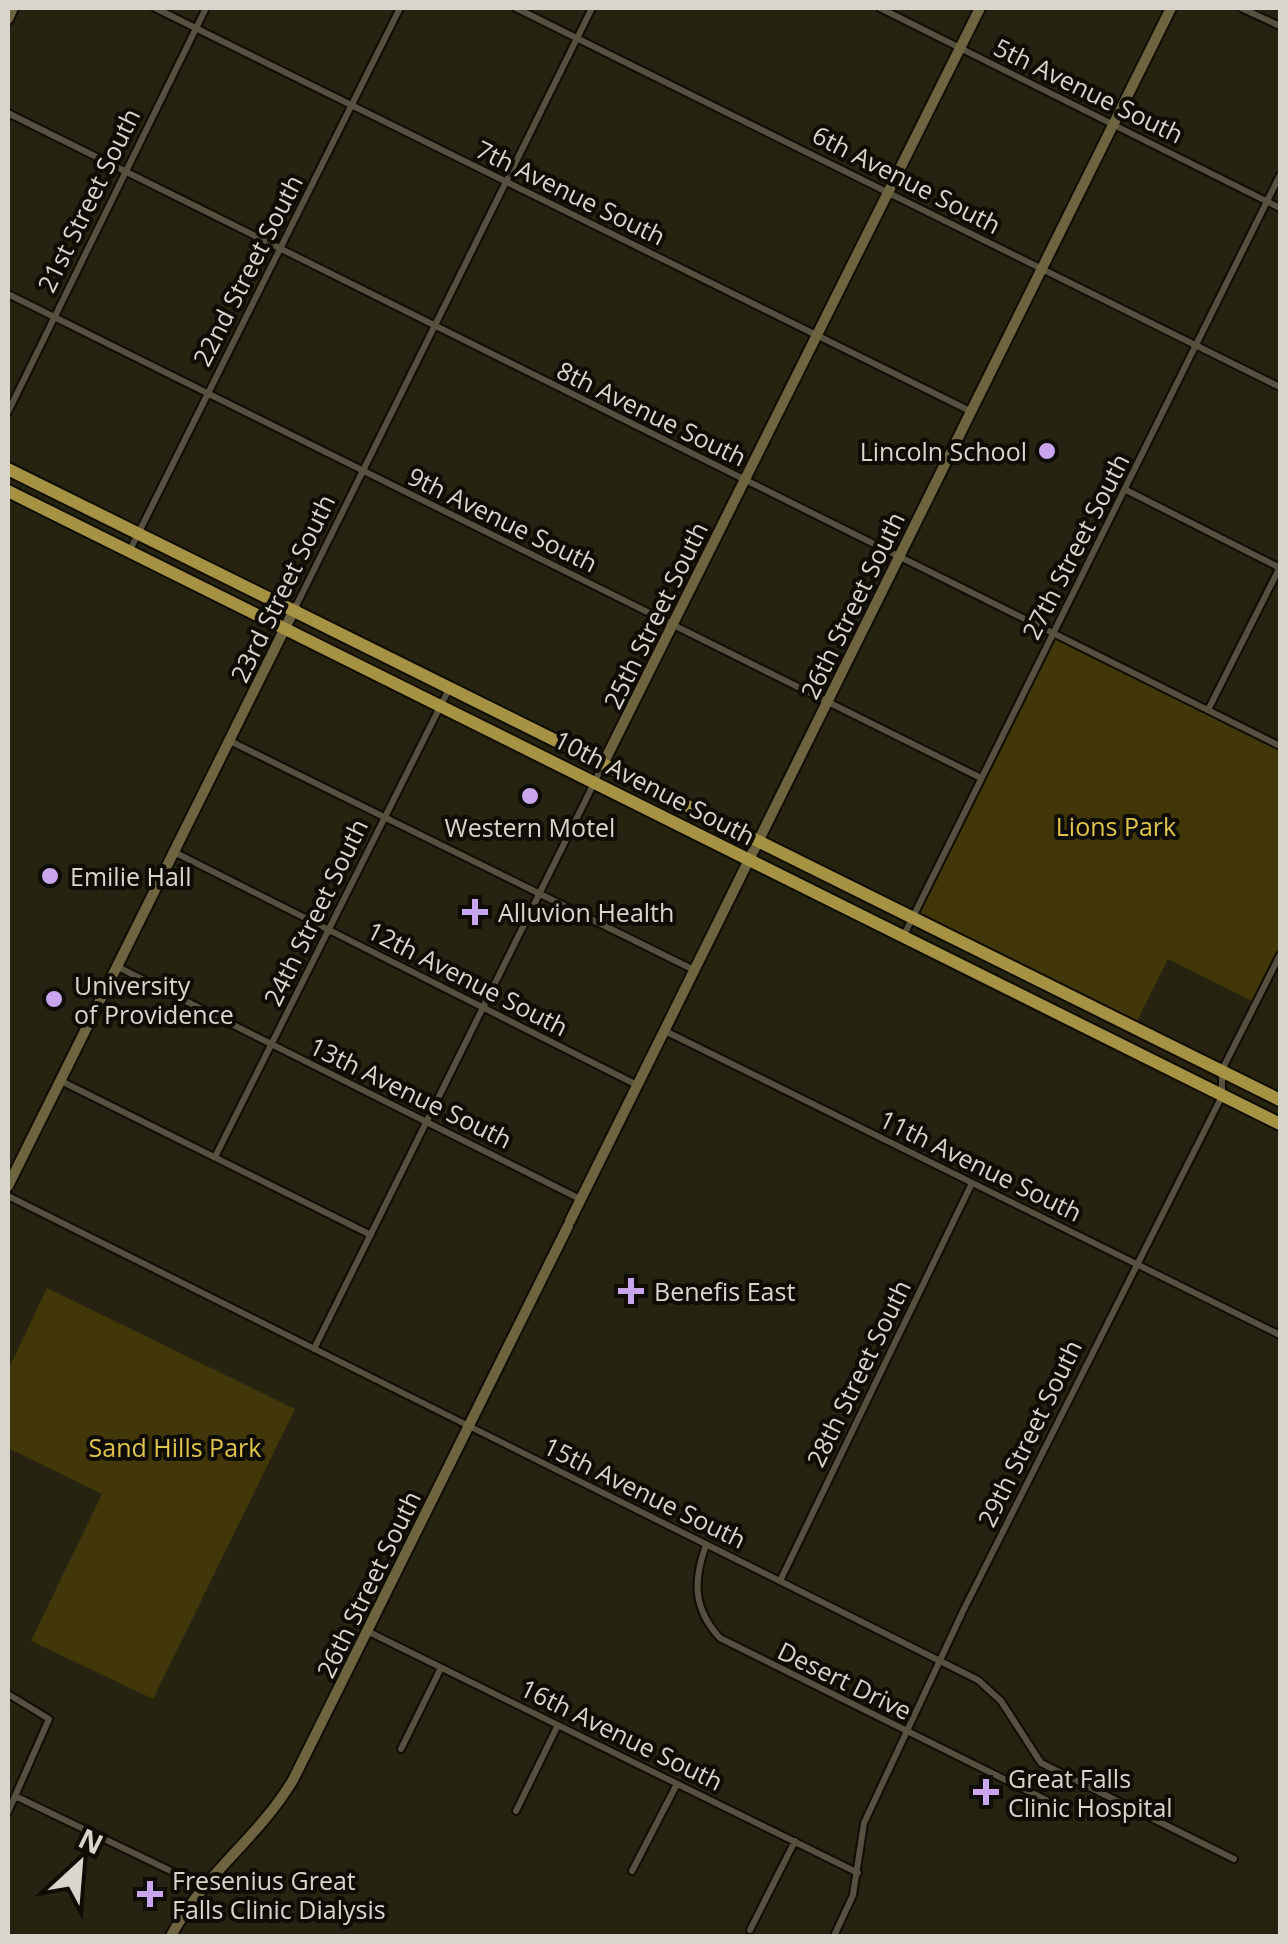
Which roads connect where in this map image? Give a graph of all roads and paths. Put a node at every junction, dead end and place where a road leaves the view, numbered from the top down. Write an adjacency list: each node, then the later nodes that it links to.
1 (13, 8): 11 (street)
2 (155, 8): 13 (street, 7th Avenue South)
3 (206, 8): 13 (street, 21st Street South)
4 (400, 8): 16 (street, 22nd Street South)
5 (516, 8): 14 (street, 6th Avenue South)
6 (592, 8): 14 (street, 23rd Street South)
7 (880, 8): 15 (street, 5th Avenue South)
8 (980, 8): 15 (street, 25th Street South)
9 (1171, 8): 18 (street, 26th Street South)
10 (1241, 8): 12 (street)
11 (8, 19)
12 (1280, 26)
13 (196, 28): 16 (street, 7th Avenue South); 19 (street, 21st Street South)
14 (577, 38): 21 (street, 23rd Street South); 22 (street, 6th Avenue South)
15 (960, 48): 18 (street, 5th Avenue South); 22 (street, 25th Street South)
16 (351, 104): 21 (street, 7th Avenue South); 25 (street, 22nd Street South)
17 (8, 113): 19 (street, 8th Avenue South)
18 (1114, 124): 23 (street, 5th Avenue South); 26 (street, 26th Street South)
19 (125, 171): 25 (street, 8th Avenue South); 28 (street, 21st Street South)
20 (1280, 175): 23 (street, 27th Street South)
21 (506, 182): 29 (street, 23rd Street South); 30 (street, 7th Avenue South)
22 (888, 191): 26 (street, 6th Avenue South); 30 (street, 25th Street South)
23 (1268, 201): 24 (street, 5th Avenue South); 31 (street, 27th Street South)
24 (1280, 208)
25 (281, 250): 29 (street, 8th Avenue South); 33 (street, 22nd Street South)
26 (1042, 269): 31 (street, 6th Avenue South); 35 (street, 26th Street South)
27 (8, 294): 28 (street, 9th Avenue South)
28 (53, 316): 33 (street, 9th Avenue South); 34 (street, 21st Street South)
29 (433, 326): 37 (street, 23rd Street South); 38 (street, 8th Avenue South)
30 (816, 335): 35 (street, 7th Avenue South); 38 (street, 25th Street South)
31 (1197, 345): 32 (street, 6th Avenue South); 39 (street, 27th Street South)
32 (1280, 387)
33 (207, 392): 37 (street, 9th Avenue South); 41 (street, 22nd Street South)
34 (8, 412)
35 (970, 412): 43 (street, 26th Street South)
36 (8, 468): 41 (highway, 10th Avenue South)
37 (362, 471): 45 (street, 23rd Street South); 46 (street, 9th Avenue South)
38 (744, 480): 43 (street, 8th Avenue South); 46 (street, 25th Street South)
39 (1126, 490): 44 (street); 48 (street, 27th Street South)
40 (8, 491): 42 (highway, 10th Avenue South)
41 (139, 532): 42 (street, 22nd Street South); 45 (highway, 10th Avenue South)
42 (130, 550): 47 (highway, 10th Avenue South)
43 (898, 557): 48 (street, 8th Avenue South); 50 (street, 26th Street South)
44 (1280, 567): 52 (street)
45 (295, 608): 47 (street, 23rd Street South); 49 (highway, 10th Avenue South)
46 (672, 625): 50 (street, 9th Avenue South); 55 (street, 25th Street South)
47 (286, 626): 51 (highway, 10th Avenue South); 53 (street, 23rd Street South)
48 (1053, 634): 52 (street, 8th Avenue South); 56 (street, 27th Street South)
49 (450, 686): 51 (street, 24th Street South); 55 (highway, 10th Avenue South)
50 (826, 702): 56 (street, 9th Avenue South); 59 (street, 26th Street South)
51 (441, 703): 57 (highway, 10th Avenue South); 58 (street, 24th Street South)
52 (1208, 710): 54 (street, 8th Avenue South)
53 (229, 740): 58 (street); 60 (street, 23rd Street South)
54 (1280, 746)
55 (603, 764): 57 (street, 25th Street South); 59 (highway, 10th Avenue South)
56 (981, 778): 63 (street, 27th Street South)
57 (596, 782): 61 (highway, 10th Avenue South); 62 (street, 25th Street South)
58 (385, 816): 62 (street); 64 (street, 24th Street South)
59 (759, 841): 61 (street, 26th Street South); 63 (highway, 10th Avenue South)
60 (173, 852): 64 (street, 12th Avenue South); 67 (street, 23rd Street South)
61 (749, 860): 65 (highway, 10th Avenue South); 68 (street, 26th Street South)
62 (540, 894): 68 (street); 69 (street, 25th Street South)
63 (912, 917): 65 (street, 27th Street South); 72 (highway, 10th Avenue South)
64 (328, 930): 69 (street, 12th Avenue South); 71 (street, 24th Street South)
65 (904, 936): 75 (highway, 10th Avenue South)
66 (1280, 955): 72 (street, 29th Street South)
67 (116, 967): 71 (street, 13th Avenue South); 73 (street, 23rd Street South)
68 (694, 970): 70 (street, 26th Street South)
69 (482, 1008): 74 (street, 12th Avenue South); 77 (street, 25th Street South)
70 (664, 1030): 74 (street, 26th Street South); 80 (street, 11th Avenue South)
71 (271, 1045): 77 (street, 13th Avenue South); 79 (street, 24th Street South)
72 (1222, 1070): 75 (street, 29th Street South); 76 (highway, 10th Avenue South)
73 (60, 1080): 79 (street); 81 (street, 23rd Street South)
74 (637, 1085): 83 (street, 26th Street South)
75 (1222, 1096): 78 (highway, 10th Avenue South); 85 (street, 29th Street South)
76 (1280, 1100)
77 (427, 1122): 83 (street, 13th Avenue South); 84 (street, 25th Street South)
78 (1280, 1124)
79 (215, 1157): 84 (street)
80 (972, 1183): 85 (street, 11th Avenue South); 90 (street, 28th Street South)
81 (8, 1186)
82 (8, 1196): 87 (street, 15th Avenue South)
83 (580, 1199): 88 (street, 26th Street South)
84 (371, 1235): 87 (street, 25th Street South)
85 (1135, 1264): 86 (street, 11th Avenue South); 92 (street, 29th Street South)
86 (1280, 1335)
87 (314, 1349): 88 (street, 15th Avenue South)
88 (469, 1426): 89 (street, 15th Avenue South); 91 (street, 26th Street South)
89 (706, 1544): 90 (street, 15th Avenue South); 96 (street, Desert Drive)
90 (780, 1581): 92 (street, 15th Avenue South)
91 (367, 1631): 93 (street, 16th Avenue South); 107 (street, 26th Street South)
92 (941, 1662): 96 (street, 29th Street South); 104 (street, 15th Avenue South)
93 (442, 1668): 95 (street, 16th Avenue South); 97 (street)
94 (8, 1694): 99 (street)
95 (558, 1725): 98 (street, 16th Avenue South); 101 (street)
96 (907, 1733): 100 (street, Desert Drive); 106 (street, 29th Street South)
97 (401, 1748)
98 (678, 1784): 103 (street, 16th Avenue South); 105 (street)
99 (15, 1796): 102 (street); 107 (street)
100 (1046, 1800)
101 (516, 1811)
102 (8, 1812)
103 (795, 1841): 106 (street, 16th Avenue South); 108 (street)
104 (1234, 1859)
105 (632, 1872)
106 (858, 1872): 110 (street, 29th Street South)
107 (202, 1886): 109 (street, 26th Street South)
108 (750, 1930)
109 (171, 1936)
110 (834, 1936)

